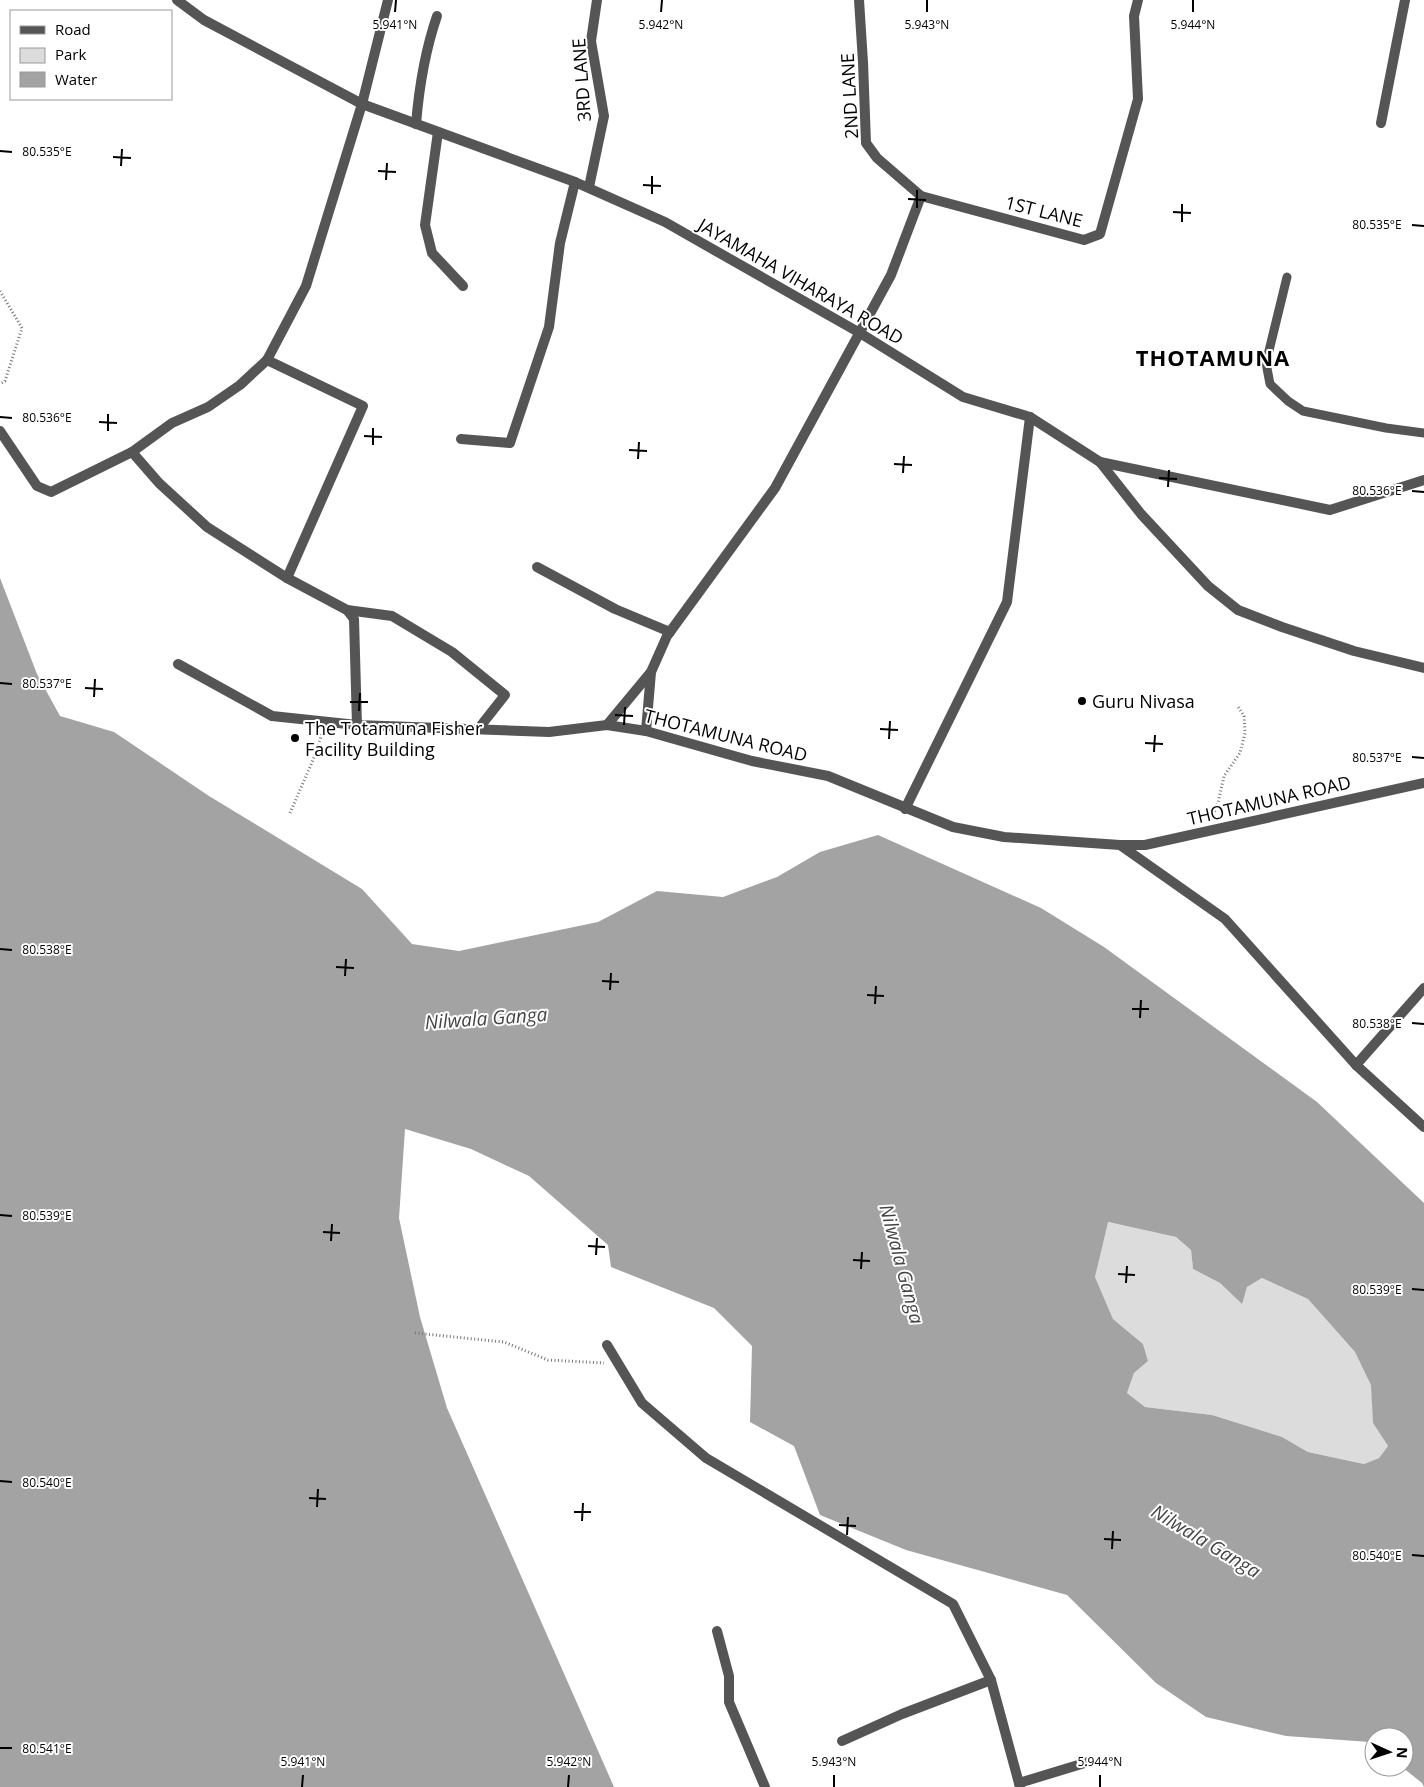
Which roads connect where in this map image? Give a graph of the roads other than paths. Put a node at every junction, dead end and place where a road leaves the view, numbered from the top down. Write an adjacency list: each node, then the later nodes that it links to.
1 (178, 0): 8 (street, JAYAMAHA VIHARAYA ROAD)
2 (388, 0): 8 (street)
3 (597, 0): 13 (street, 3RD LANE)
4 (859, 0): 14 (street, 2ND LANE)
5 (1138, 0): 14 (street, 1ST LANE)
6 (1405, 0): 9 (street)
7 (437, 16): 10 (street)
8 (362, 104): 10 (street, JAYAMAHA VIHARAYA ROAD); 18 (street)
9 (1381, 123)
10 (416, 124): 11 (street, JAYAMAHA VIHARAYA ROAD)
11 (438, 132): 12 (street, JAYAMAHA VIHARAYA ROAD); 16 (street)
12 (575, 182): 13 (street, JAYAMAHA VIHARAYA ROAD); 22 (street)
13 (589, 187): 17 (street, JAYAMAHA VIHARAYA ROAD)
14 (921, 196): 17 (street)
15 (1286, 277): 21 (lane)
16 (462, 286)
17 (860, 333): 19 (street, JAYAMAHA VIHARAYA ROAD); 29 (street)
18 (267, 360): 23 (street); 27 (street)
19 (1030, 417): 24 (street, JAYAMAHA VIHARAYA ROAD); 38 (street)
20 (0, 432): 23 (street)
21 (1424, 433)
22 (461, 439)
23 (132, 452): 27 (street)
24 (1100, 462): 25 (street, JAYAMAHA VIHARAYA ROAD); 31 (street)
25 (1424, 480)
26 (537, 566): 29 (street)
27 (288, 578): 28 (street)
28 (347, 610): 33 (street); 35 (street)
29 (670, 632): 32 (street)
30 (178, 664): 33 (street, THOTAMUNA ROAD)
31 (1424, 668)
32 (651, 672): 34 (street); 36 (street)
33 (357, 725): 35 (street, THOTAMUNA ROAD)
34 (607, 725): 35 (street, THOTAMUNA ROAD); 36 (street, THOTAMUNA ROAD)
35 (479, 728)
36 (646, 731): 38 (street, THOTAMUNA ROAD)
37 (1424, 782): 39 (street, THOTAMUNA ROAD)
38 (905, 809): 39 (street, THOTAMUNA ROAD)
39 (1120, 845): 41 (street)
40 (1424, 988): 41 (street)
41 (1356, 1065): 42 (street)
42 (1424, 1127)
43 (607, 1345): 45 (street)
44 (717, 1630): 49 (street)
45 (991, 1680): 46 (street); 48 (street)
46 (842, 1741)
47 (1088, 1762): 48 (street)
48 (1020, 1785)
49 (765, 1787)

